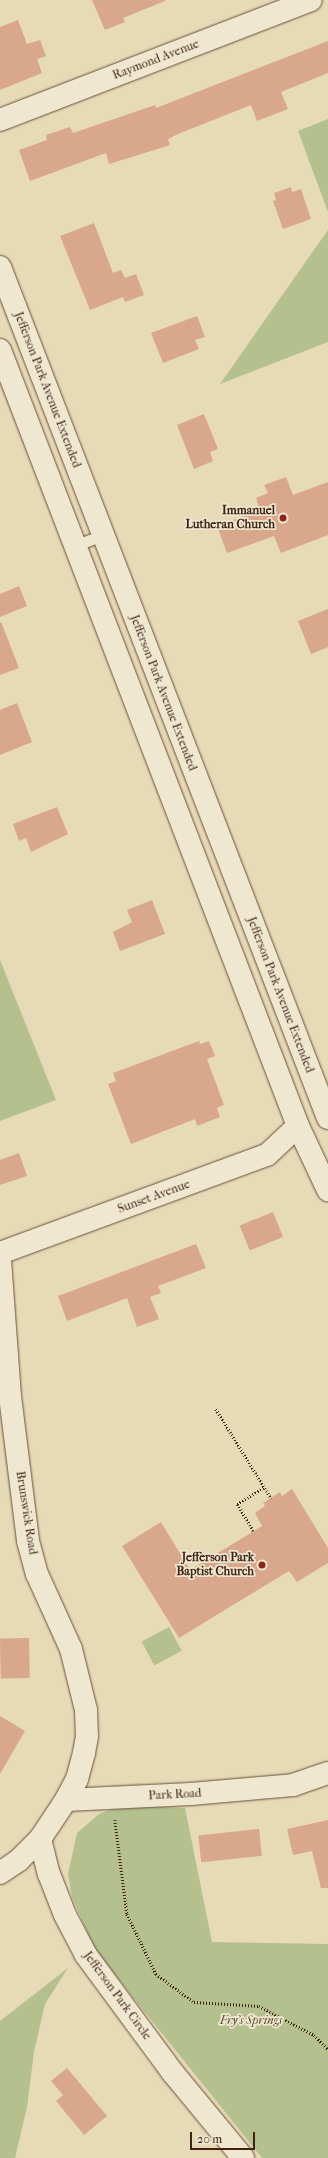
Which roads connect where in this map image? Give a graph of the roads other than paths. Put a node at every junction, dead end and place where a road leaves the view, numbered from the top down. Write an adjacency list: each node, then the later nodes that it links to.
1 (312, 0): 2 (street, Raymond Avenue)
2 (0, 120)
3 (0, 267): 5 (street, Jefferson Park Avenue Extended)
4 (0, 350): 6 (street)
5 (102, 535): 6 (lane); 7 (street, Jefferson Park Avenue Extended)
6 (74, 546): 8 (street)
7 (325, 1104): 8 (street, Sunset Avenue)
8 (298, 1126): 9 (street); 10 (street, Sunset Avenue)
9 (328, 1190)
10 (0, 1253)
11 (0, 1260): 13 (street, Brunswick Road)
12 (328, 1773): 13 (street, Park Road)
13 (66, 1800): 14 (street)
14 (40, 1839): 15 (street); 16 (street, Jefferson Park Circle)
15 (0, 1873)
16 (243, 2158)

